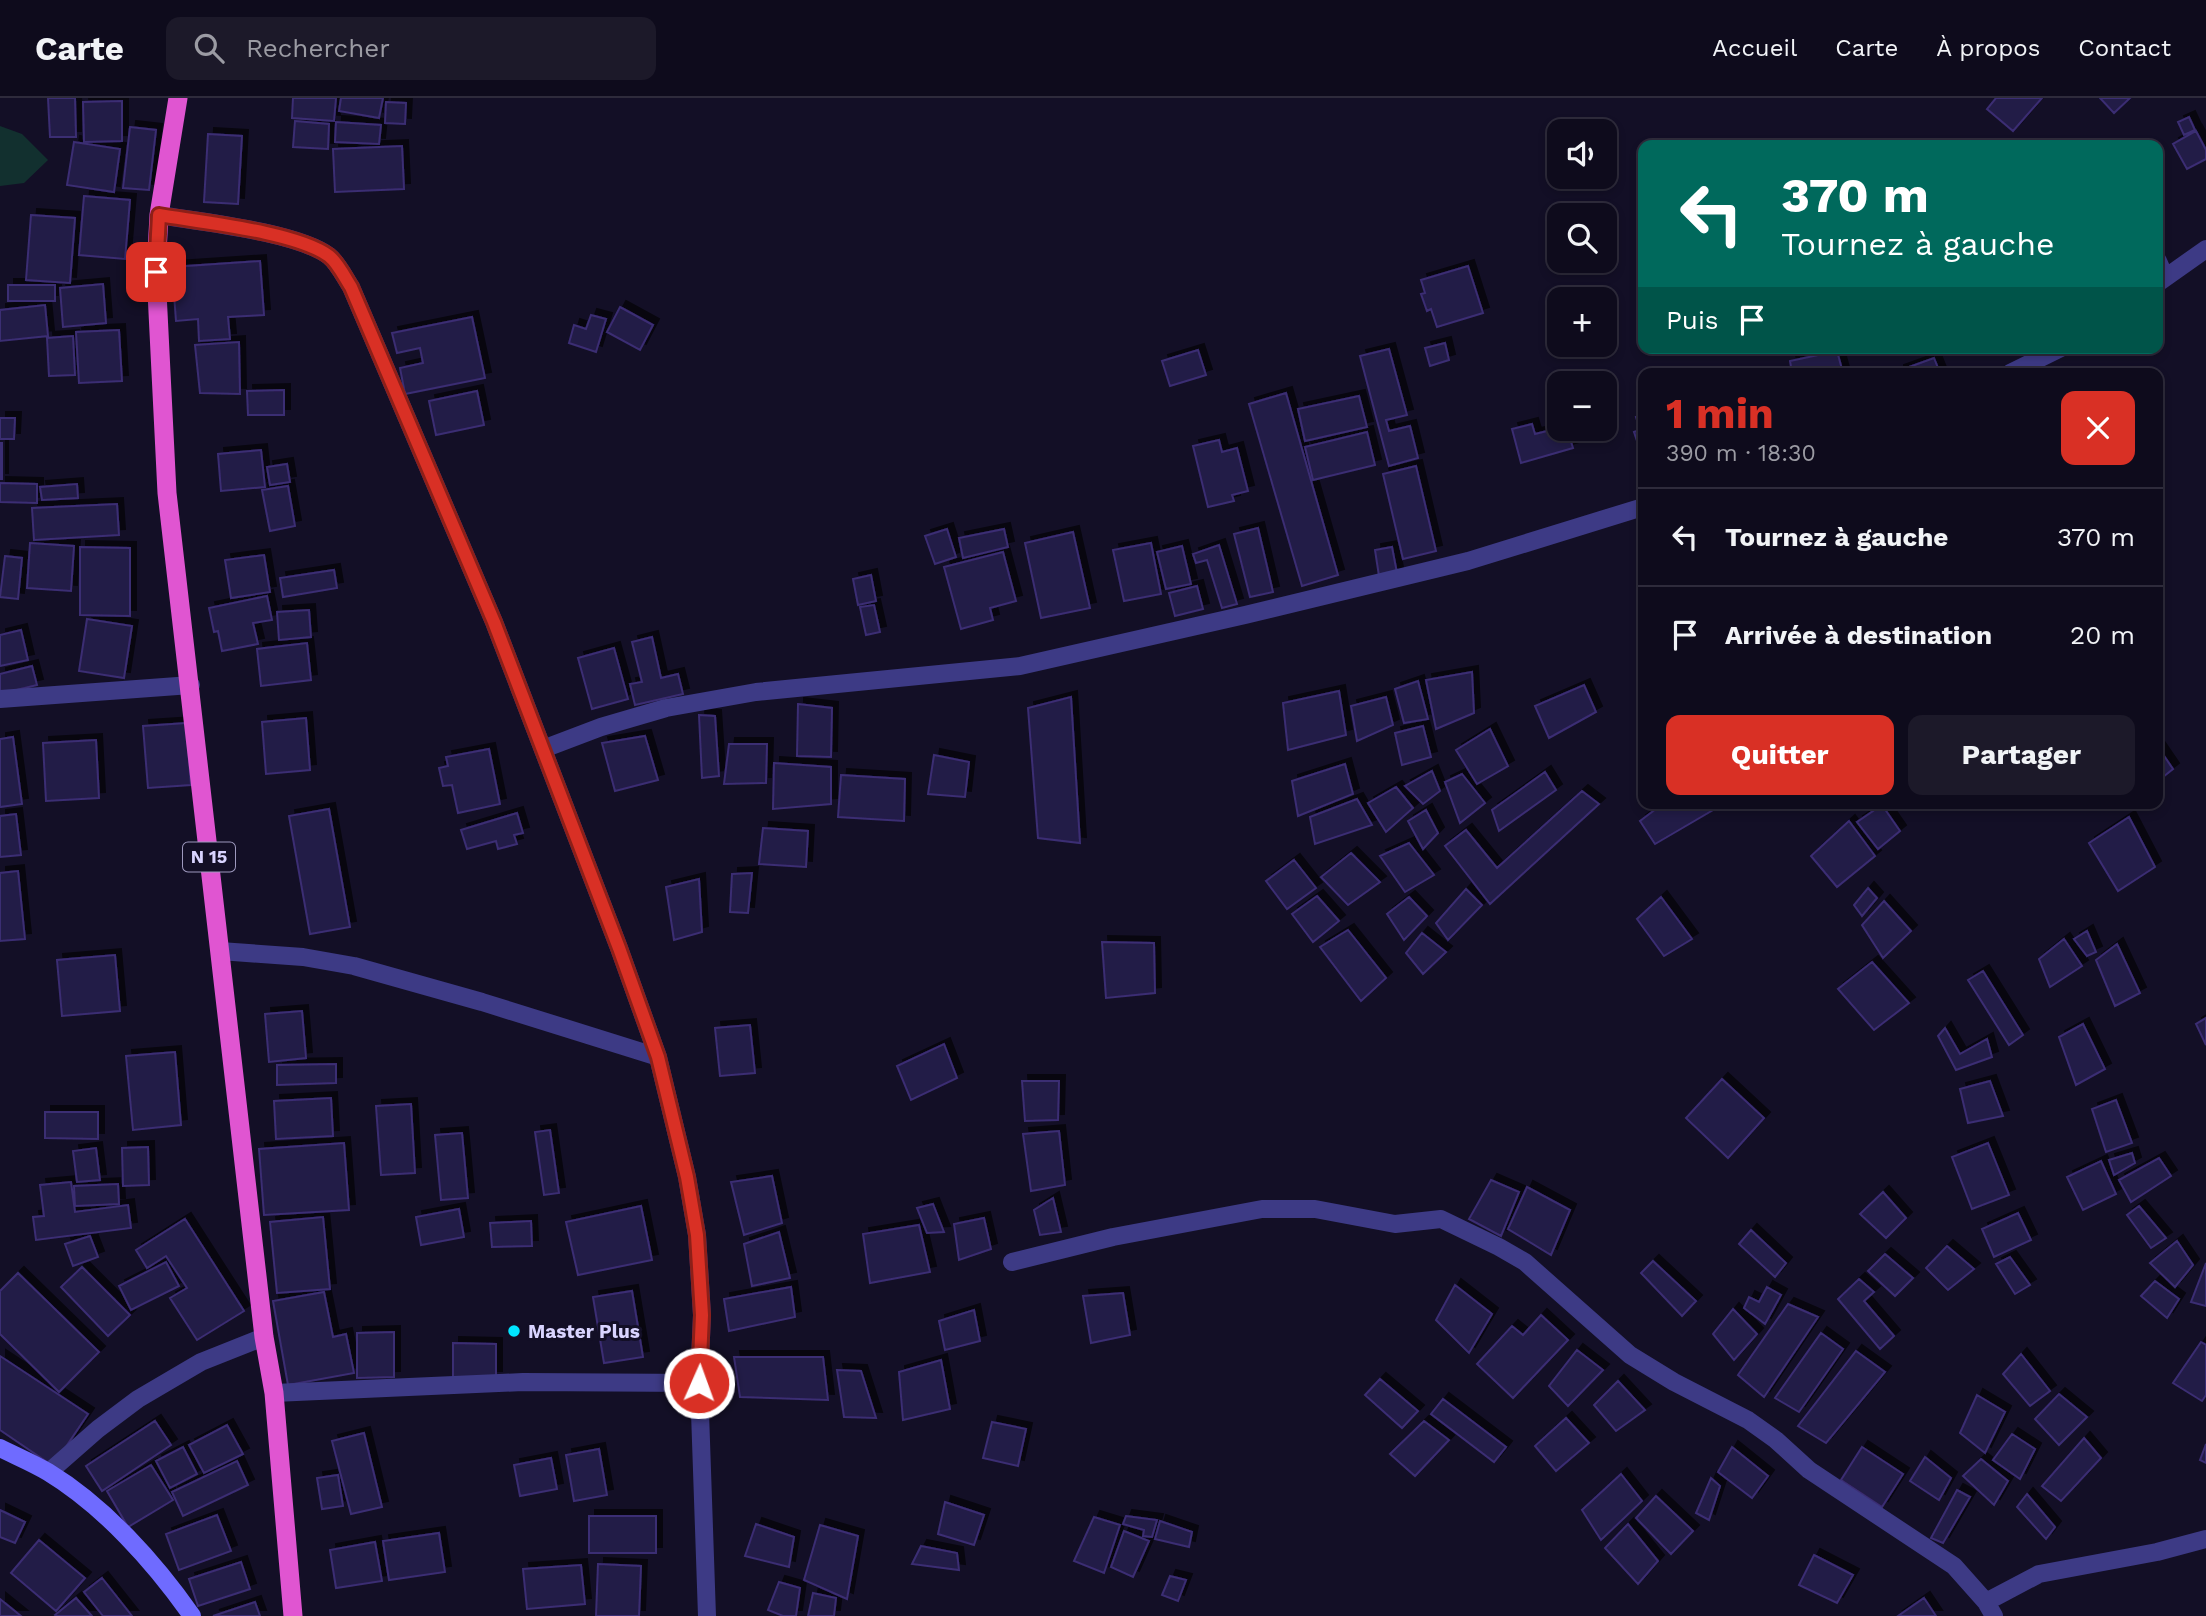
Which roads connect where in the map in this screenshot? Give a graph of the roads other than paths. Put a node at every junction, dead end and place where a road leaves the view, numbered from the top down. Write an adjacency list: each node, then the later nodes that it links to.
1 (178, 98): 2 (highway, N 15)
2 (159, 215): 8 (highway, N 15); 10 (street)
3 (2206, 248): 4 (street)
4 (2163, 272)
5 (2049, 354): 6 (street)
6 (2020, 368)
7 (1638, 509): 10 (street)
8 (191, 685): 9 (street); 11 (highway, N 15)
9 (0, 699)
10 (543, 749): 12 (street)
11 (220, 951): 12 (street); 14 (highway, N 15)
12 (658, 1057): 15 (street)
13 (1012, 1262): 20 (street)
14 (264, 1337): 16 (highway, N 15); 18 (street)
15 (699, 1383): 16 (street); 23 (street)
16 (274, 1393): 22 (highway, N 15)
17 (0, 1448): 18 (main road)
18 (49, 1472): 21 (main road)
19 (2206, 1539): 20 (street)
20 (1990, 1609)
21 (192, 1616)
22 (293, 1616)
23 (707, 1616)

